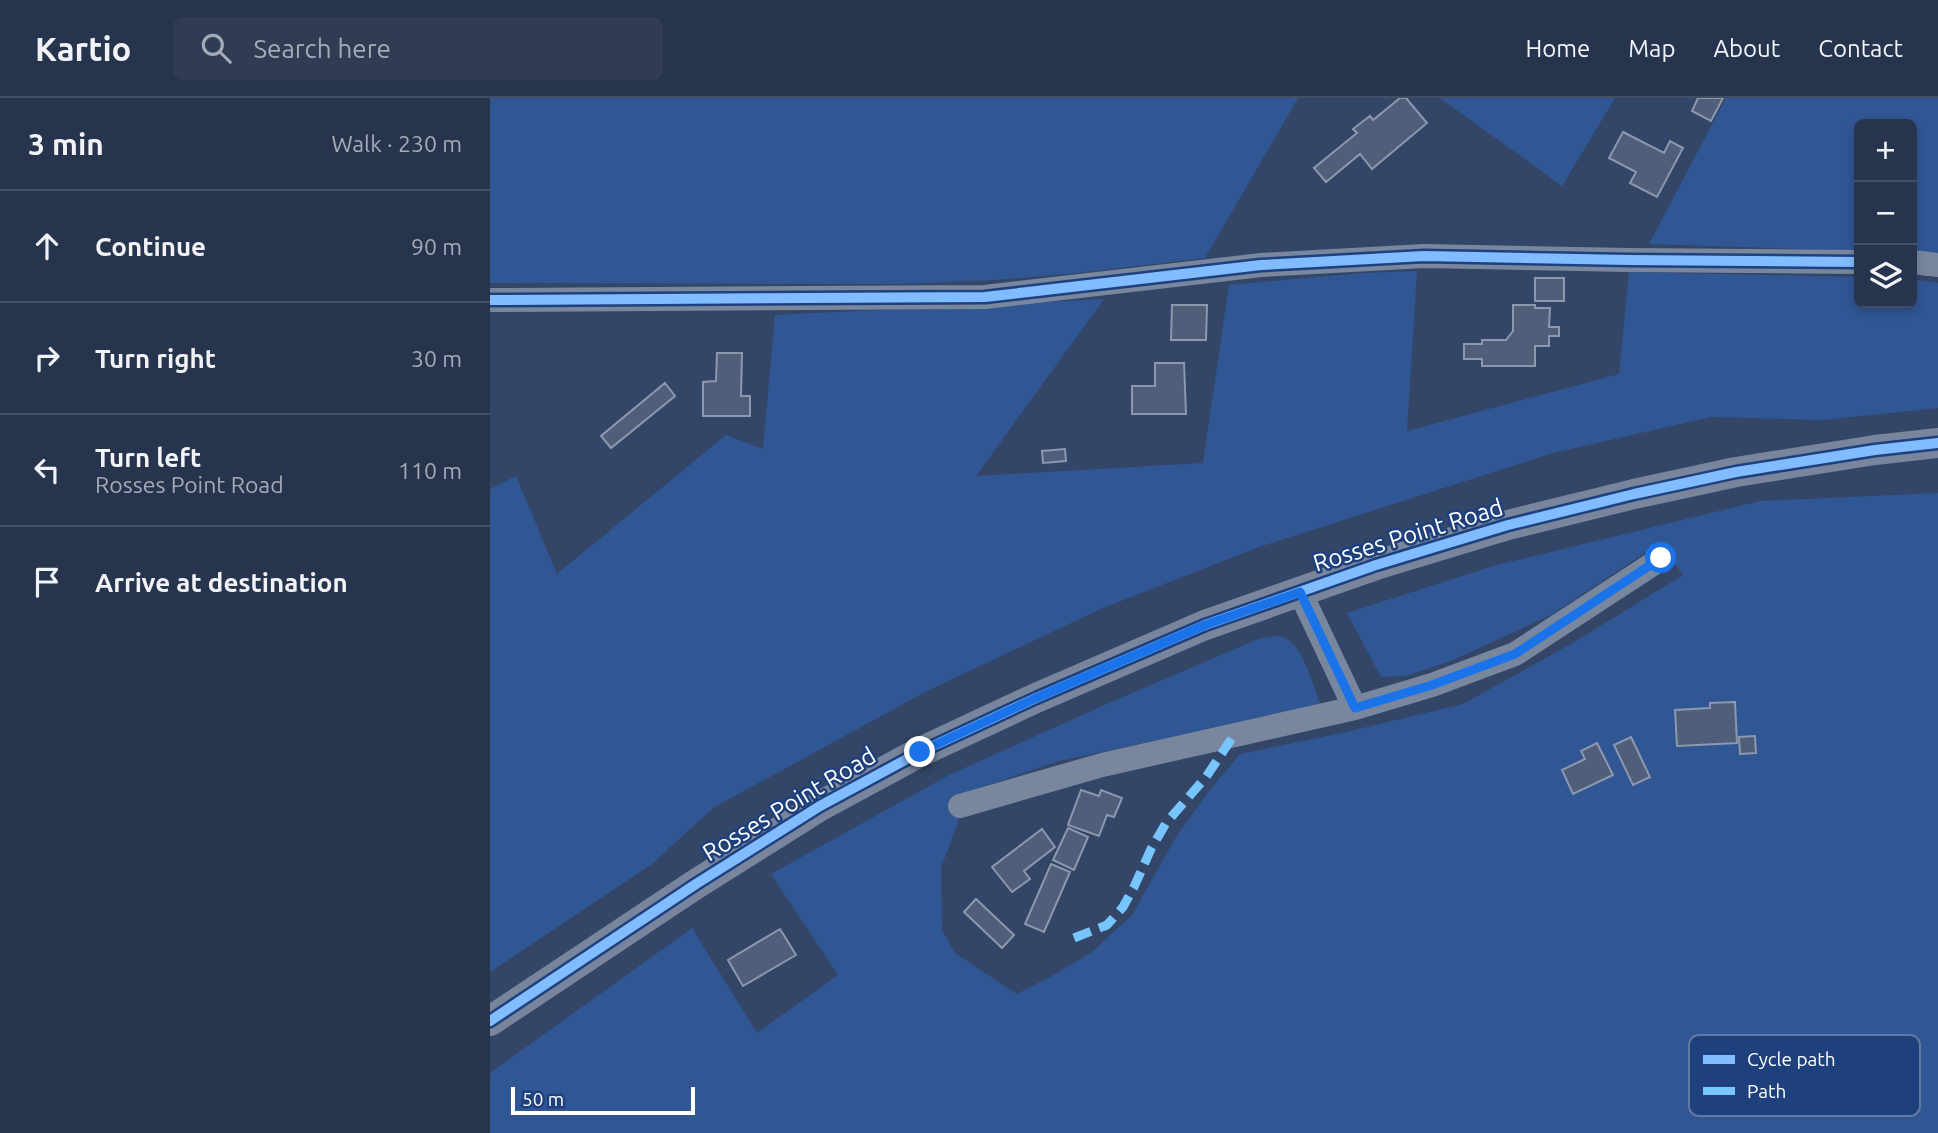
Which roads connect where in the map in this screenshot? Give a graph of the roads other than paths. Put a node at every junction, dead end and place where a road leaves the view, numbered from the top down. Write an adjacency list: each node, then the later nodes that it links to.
1 (1854, 262): 4 (street)
2 (1917, 263): 3 (street)
3 (1938, 265)
4 (490, 300)
5 (1938, 443): 7 (main road, Rosses Point Road)
6 (1661, 558): 8 (street)
7 (1300, 592): 8 (street); 10 (main road, Rosses Point Road)
8 (1355, 708): 9 (street)
9 (960, 806)
10 (490, 1021)

